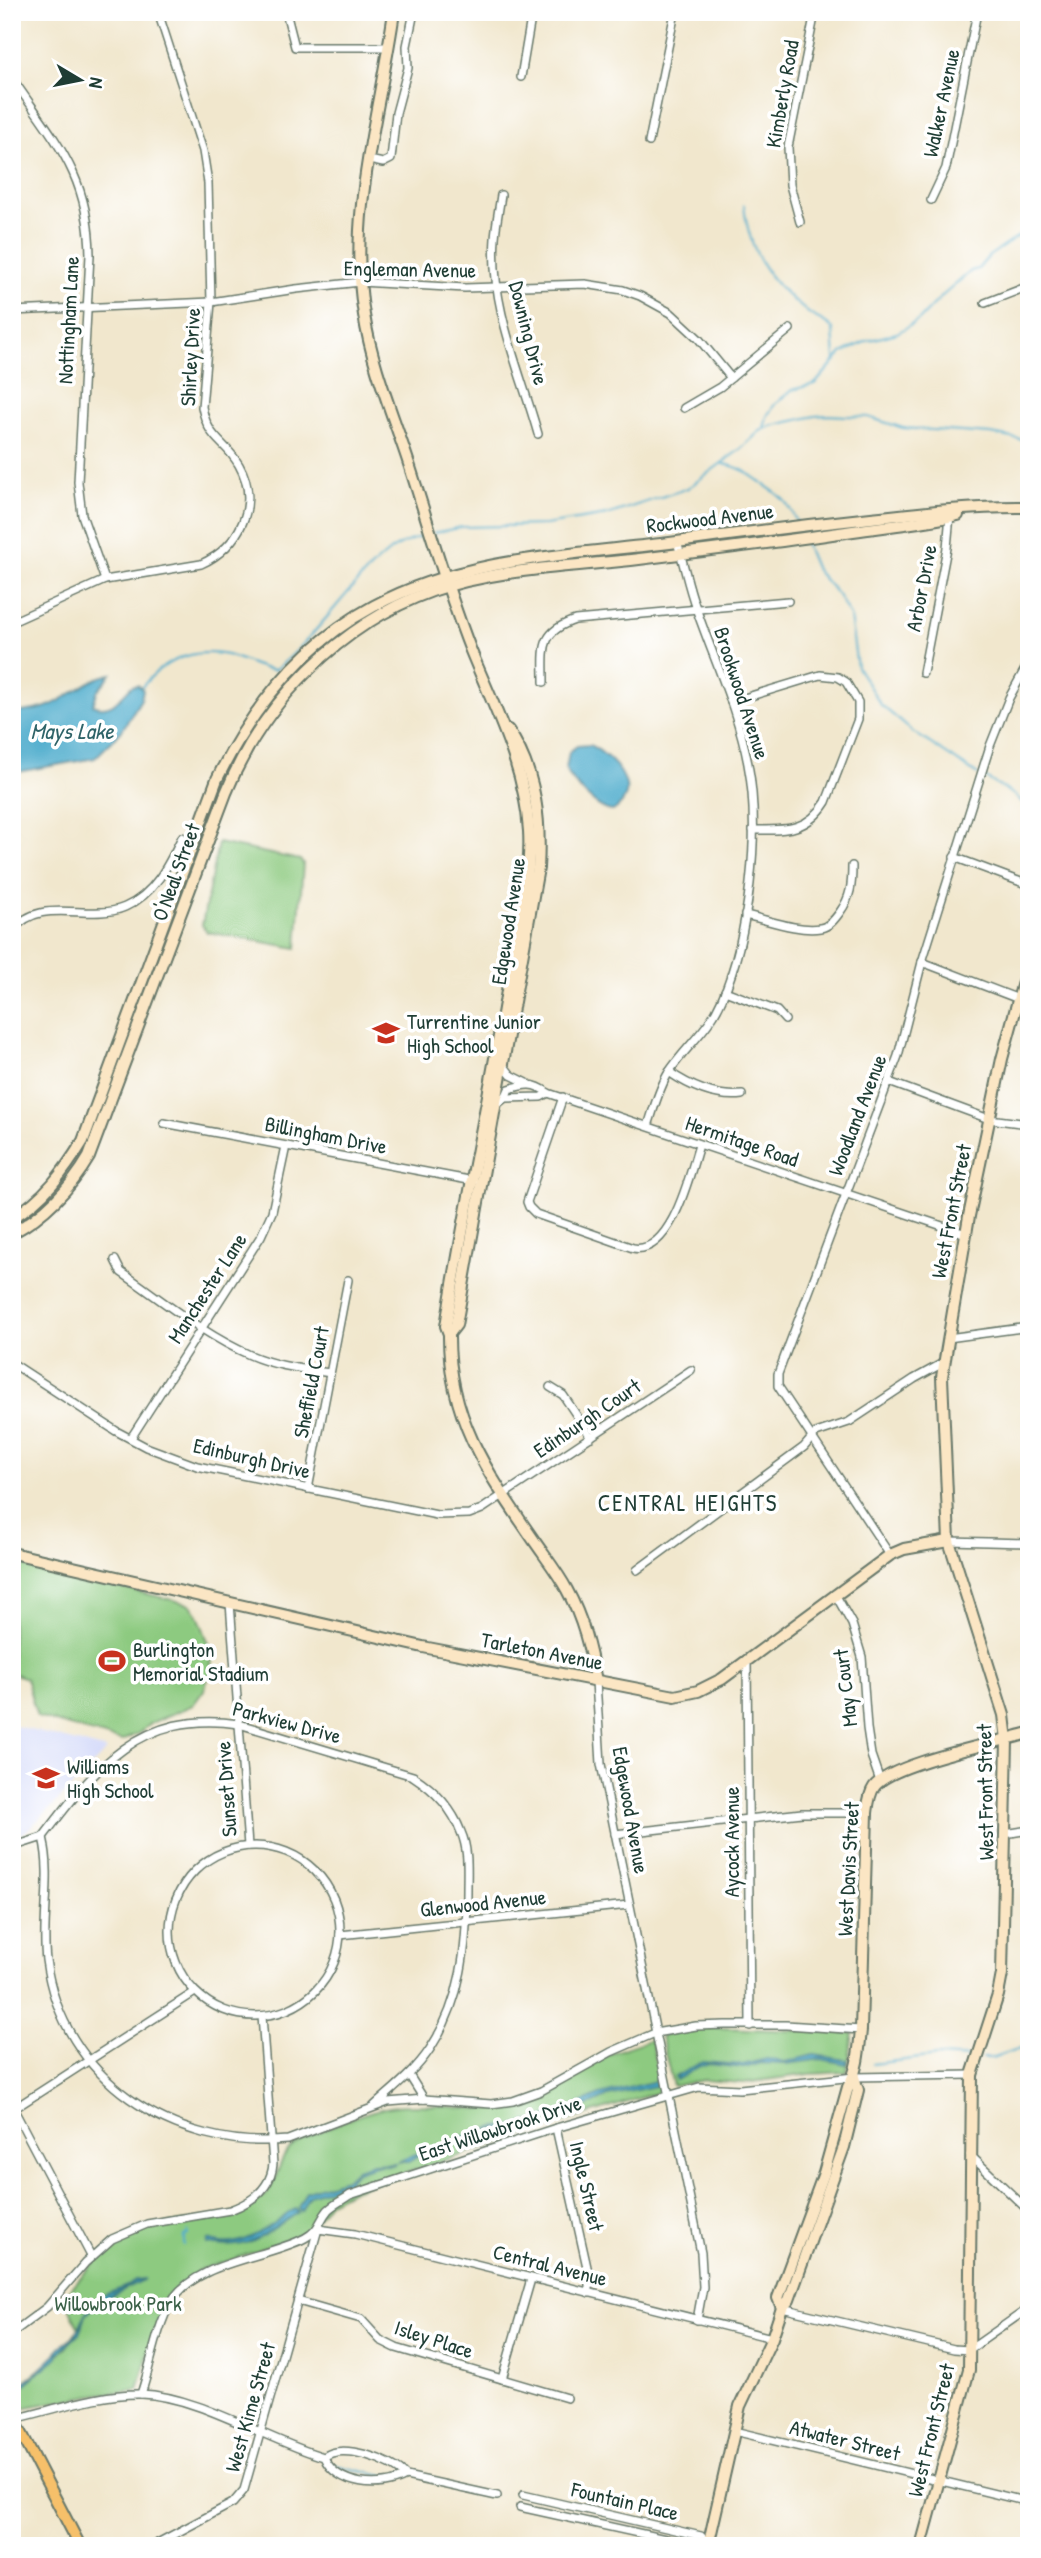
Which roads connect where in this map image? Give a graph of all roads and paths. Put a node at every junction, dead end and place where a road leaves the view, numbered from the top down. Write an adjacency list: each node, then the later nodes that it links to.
1 (158, 12): 20 (street, Shirley Drive)
2 (286, 12): 9 (street)
3 (394, 12): 9 (street, Edgewood Avenue)
4 (414, 12): 13 (street)
5 (532, 12): 11 (street)
6 (675, 12): 12 (street)
7 (815, 12): 16 (street, Kimberly Road)
8 (978, 12): 15 (street, Walker Avenue)
9 (389, 47): 13 (street, Edgewood Avenue)
10 (12, 78): 22 (street, Nottingham Lane)
11 (521, 78)
12 (649, 142)
13 (369, 160): 17 (street, Edgewood Avenue)
14 (502, 195): 19 (street, Downing Drive)
15 (932, 200)
16 (800, 222)
17 (360, 282): 19 (street, Engleman Avenue); 20 (street, Engleman Avenue); 33 (street, Edgewood Avenue)
18 (1029, 286): 21 (street)
19 (497, 288): 25 (street, Engleman Avenue); 27 (street, Downing Drive)
20 (211, 302): 22 (street, Engleman Avenue); 32 (street, Shirley Drive)
21 (985, 303)
22 (88, 308): 23 (street, Engleman Avenue); 32 (street, Nottingham Lane)
23 (12, 310)
24 (790, 329): 25 (street)
25 (732, 378): 26 (street)
26 (684, 408)
27 (538, 434)
28 (1029, 507): 29 (street, Rockwood Avenue)
29 (950, 513): 30 (street, Rockwood Avenue); 31 (street, Rockwood Avenue); 38 (street, Arbor Drive)
30 (677, 542): 31 (street, Brookwood Avenue); 33 (street, Rockwood Avenue)
31 (681, 554): 33 (street, Rockwood Avenue); 35 (street, Brookwood Avenue)
32 (104, 580): 36 (street, Shirley Drive)
33 (447, 581): 43 (street, Edgewood Avenue); 71 (street, O'Neal Street); 72 (street, O'Neal Street)
34 (788, 601): 35 (street)
35 (696, 610): 39 (street); 40 (street, Brookwood Avenue)
36 (13, 622)
37 (1029, 662): 44 (street, Woodland Avenue)
38 (923, 673)
39 (544, 682)
40 (731, 702): 41 (street, Brookwood Avenue); 41 (street)
41 (753, 830): 47 (street, Brookwood Avenue)
42 (183, 837): 48 (street)
43 (534, 842): 55 (street, Edgewood Avenue); 62 (street, Edgewood Avenue)
44 (954, 858): 46 (street); 50 (street, Woodland Avenue)
45 (852, 866): 47 (street)
46 (1029, 885)
47 (745, 915): 51 (street, Brookwood Avenue)
48 (12, 931)
49 (1029, 960): 52 (street, West Front Street)
50 (922, 962): 52 (street); 57 (street, Woodland Avenue)
51 (725, 991): 54 (street); 56 (street, Brookwood Avenue)
52 (1017, 998): 53 (street); 63 (street, West Front Street)
53 (1029, 1003)
54 (785, 1020)
55 (504, 1066): 58 (street, Hermitage Road); 62 (street, Edgewood Avenue)
56 (669, 1072): 60 (street); 66 (street, Brookwood Avenue)
57 (889, 1082): 63 (street); 70 (street, Woodland Avenue)
58 (528, 1083): 59 (street, Hermitage Road); 62 (street)
59 (548, 1093): 61 (street, Hermitage Road); 62 (street, Hermitage Road)
60 (742, 1095)
61 (563, 1097): 66 (street, Hermitage Road); 67 (street)
62 (496, 1103): 69 (street, Edgewood Avenue)
63 (989, 1119): 65 (street); 73 (street, West Front Street)
64 (164, 1122): 68 (street, Billingham Drive)
65 (1029, 1124)
66 (648, 1126): 67 (street, Hermitage Road)
67 (699, 1145): 70 (street, Hermitage Road)
68 (286, 1146): 69 (street, Billingham Drive); 76 (street, Manchester Lane)
69 (477, 1182): 88 (street, Edgewood Avenue)
70 (845, 1194): 73 (street, Hermitage Road); 86 (street, Woodland Avenue)
71 (12, 1218)
72 (12, 1233)
73 (966, 1234): 78 (street, West Front Street)
74 (115, 1260): 76 (street)
75 (348, 1280): 82 (street, Sheffield Court)
76 (202, 1327): 82 (street); 85 (street, Manchester Lane)
77 (1029, 1327): 78 (street)
78 (948, 1339): 80 (street, West Front Street)
79 (12, 1363): 85 (street, Edinburgh Drive)
80 (943, 1363): 86 (street); 89 (street, West Front Street)
81 (691, 1370): 84 (street, Edinburgh Court)
82 (330, 1373): 87 (street, Sheffield Court)
83 (550, 1387): 84 (street)
84 (591, 1437): 88 (street, Edinburgh Court)
85 (131, 1438): 87 (street, Edinburgh Drive)
86 (811, 1439): 92 (street, Woodland Avenue); 93 (street)
87 (308, 1489): 88 (street, Edinburgh Drive)
88 (503, 1496): 97 (street, Edgewood Avenue)
89 (949, 1541): 90 (street, Tarleton Avenue); 92 (street, Tarleton Avenue); 100 (street, West Front Street)
90 (1029, 1543)
91 (12, 1553): 95 (street, Tarleton Avenue)
92 (890, 1555): 94 (street, Tarleton Avenue)
93 (637, 1570)
94 (835, 1594): 96 (street, Tarleton Avenue); 101 (street, May Court)
95 (230, 1603): 97 (street, Tarleton Avenue); 98 (street, Sunset Drive)
96 (747, 1658): 97 (street, Tarleton Avenue); 103 (street, Aycock Avenue)
97 (596, 1681): 105 (street, Edgewood Avenue)
98 (239, 1724): 107 (street, Parkview Drive); 108 (street, Sunset Drive); 111 (street, Parkview Drive)
99 (1029, 1733): 100 (street, West Davis Street)
100 (1007, 1740): 101 (street, West Davis Street); 106 (street, West Front Street)
101 (880, 1781): 102 (street, West Davis Street)
102 (867, 1813): 103 (street); 116 (street, West Davis Street)
103 (749, 1819): 105 (street); 115 (street, Aycock Avenue)
104 (1029, 1830): 106 (street)
105 (615, 1834): 110 (street, Edgewood Avenue)
106 (1005, 1834): 119 (street, West Front Street)
107 (43, 1837): 109 (street); 118 (street)
108 (248, 1846): 112 (street); 113 (street)
109 (12, 1847)
110 (629, 1905): 111 (street, Glenwood Avenue); 117 (street, Edgewood Avenue)
111 (467, 1922): 112 (street, Glenwood Avenue); 120 (street, Parkview Drive)
112 (340, 1935): 114 (street)
113 (195, 1992): 114 (street); 118 (street)
114 (262, 2016): 127 (street)
115 (750, 2026): 116 (street); 117 (street)
116 (862, 2030): 121 (street, West Davis Street)
117 (655, 2033): 122 (street, Edgewood Avenue); 123 (street)
118 (89, 2060): 125 (street); 127 (street)
119 (973, 2070): 121 (street, East Willowbrook Drive); 128 (street, West Front Street)
120 (409, 2075): 123 (street); 124 (street, Parkview Drive)
121 (854, 2077): 122 (street, East Willowbrook Drive); 135 (street, West Davis Street)
122 (669, 2095): 126 (street, East Willowbrook Drive); 137 (street, Edgewood Avenue)
123 (424, 2099): 124 (street)
124 (374, 2106): 127 (street)
125 (13, 2109): 131 (street)
126 (556, 2128): 130 (street, East Willowbrook Drive); 133 (street, Ingle Street)
127 (271, 2141): 131 (street)
128 (970, 2154): 129 (street); 140 (street, West Front Street)
129 (1029, 2211)
130 (318, 2229): 132 (street, Central Avenue); 134 (street, West Kime Street); 142 (street, East Willowbrook Drive)
131 (91, 2256): 138 (street)
132 (531, 2279): 133 (street, Central Avenue); 141 (street)
133 (589, 2293): 137 (street, Central Avenue)
134 (298, 2301): 141 (street, Isley Place); 146 (street, West Kime Street)
135 (782, 2308): 139 (street, West Davis Street); 140 (street)
136 (1029, 2308): 140 (street)
137 (697, 2320): 139 (street, Central Avenue)
138 (12, 2333)
139 (772, 2338): 145 (street, West Davis Street)
140 (969, 2350): 149 (street, West Front Street)
141 (502, 2379): 143 (street, Isley Place)
142 (141, 2394): 144 (street); 146 (street)
143 (567, 2399)
144 (13, 2417): 155 (main road)
145 (734, 2431): 149 (street, Atwater Street); 154 (street, West Davis Street)
146 (261, 2432): 147 (street); 156 (street, West Kime Street)
147 (324, 2457): 148 (street); 148 (street)
148 (406, 2476): 150 (street)
149 (939, 2481): 152 (street, Atwater Street); 157 (street, West Front Street)
150 (497, 2496)
151 (523, 2496): 154 (street, Fountain Place)
152 (1029, 2502)
153 (520, 2507): 154 (street, Fountain Place)
154 (706, 2545)
155 (80, 2546)
156 (152, 2546)
157 (921, 2546)

